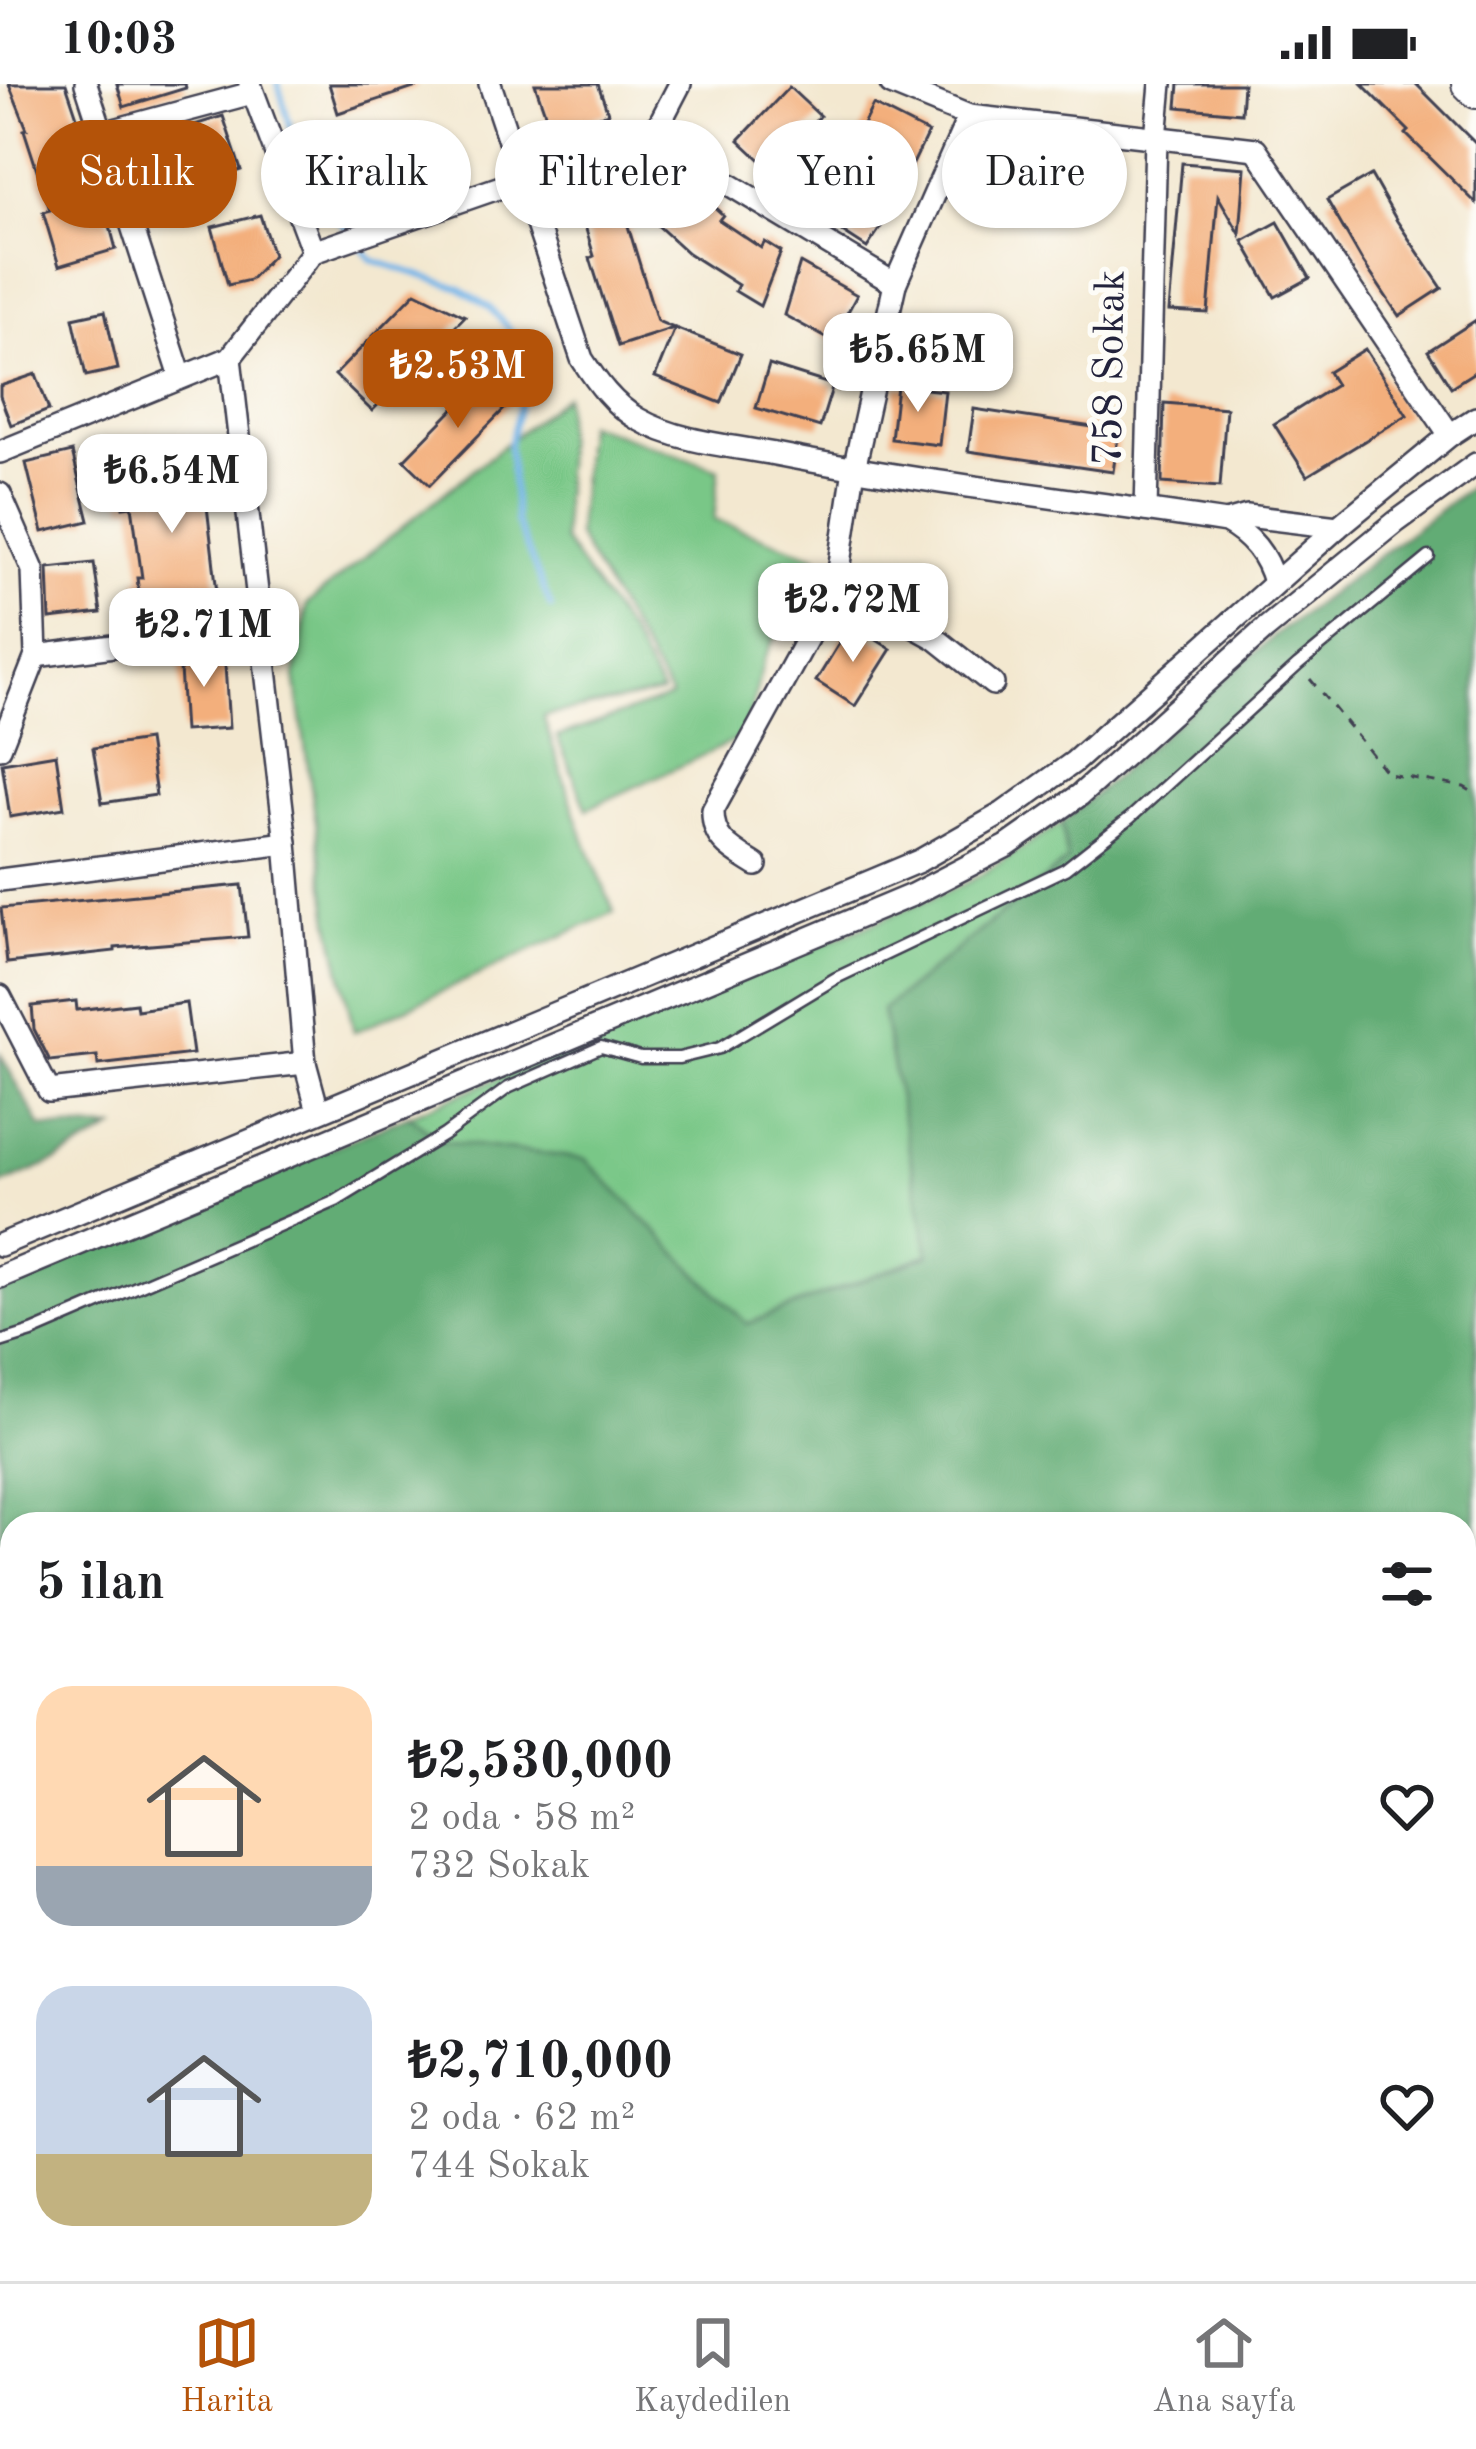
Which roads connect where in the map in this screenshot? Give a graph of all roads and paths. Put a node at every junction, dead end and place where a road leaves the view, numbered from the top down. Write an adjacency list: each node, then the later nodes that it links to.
1 (86, 84): 10 (street)
2 (490, 84): 12 (street)
3 (680, 84): 13 (street)
4 (891, 84): 9 (street)
5 (1161, 84): 14 (street, 758 Sokak)
6 (1467, 84): 8 (street)
7 (251, 88): 11 (street); 19 (street)
8 (1476, 93)
9 (970, 116): 14 (street); 20 (street)
10 (98, 120)
11 (146, 120)
12 (502, 120)
13 (661, 120)
14 (1156, 138): 24 (street); 29 (street, 758 Sokak)
15 (729, 184): 20 (street)
16 (495, 188): 19 (street)
17 (133, 228): 22 (street)
18 (538, 228): 27 (street)
19 (313, 252): 21 (street)
20 (895, 284): 27 (street)
21 (230, 358): 22 (street); 35 (street)
22 (181, 377): 25 (street)
23 (1476, 418): 24 (street)
24 (1450, 435): 31 (street)
25 (0, 452)
26 (1476, 464): 48 (street)
27 (854, 469): 29 (street); 34 (street)
28 (0, 494): 36 (street)
29 (1146, 510): 30 (street)
30 (1226, 522): 31 (street); 33 (street)
31 (1338, 527): 33 (street)
32 (1429, 557): 37 (lane)
33 (1274, 582): 46 (street)
34 (837, 584): 38 (street); 42 (street)
35 (261, 627): 36 (street); 41 (street)
36 (36, 656): 39 (street)
37 (1298, 665): 40 (path); 49 (lane)
38 (993, 684)
39 (0, 748)
40 (1476, 794)
41 (286, 843): 43 (street); 45 (street)
42 (756, 865)
43 (0, 880)
44 (0, 996): 45 (street)
45 (305, 1063): 46 (street)
46 (318, 1111): 47 (street)
47 (0, 1246)
48 (0, 1276)
49 (0, 1342)

